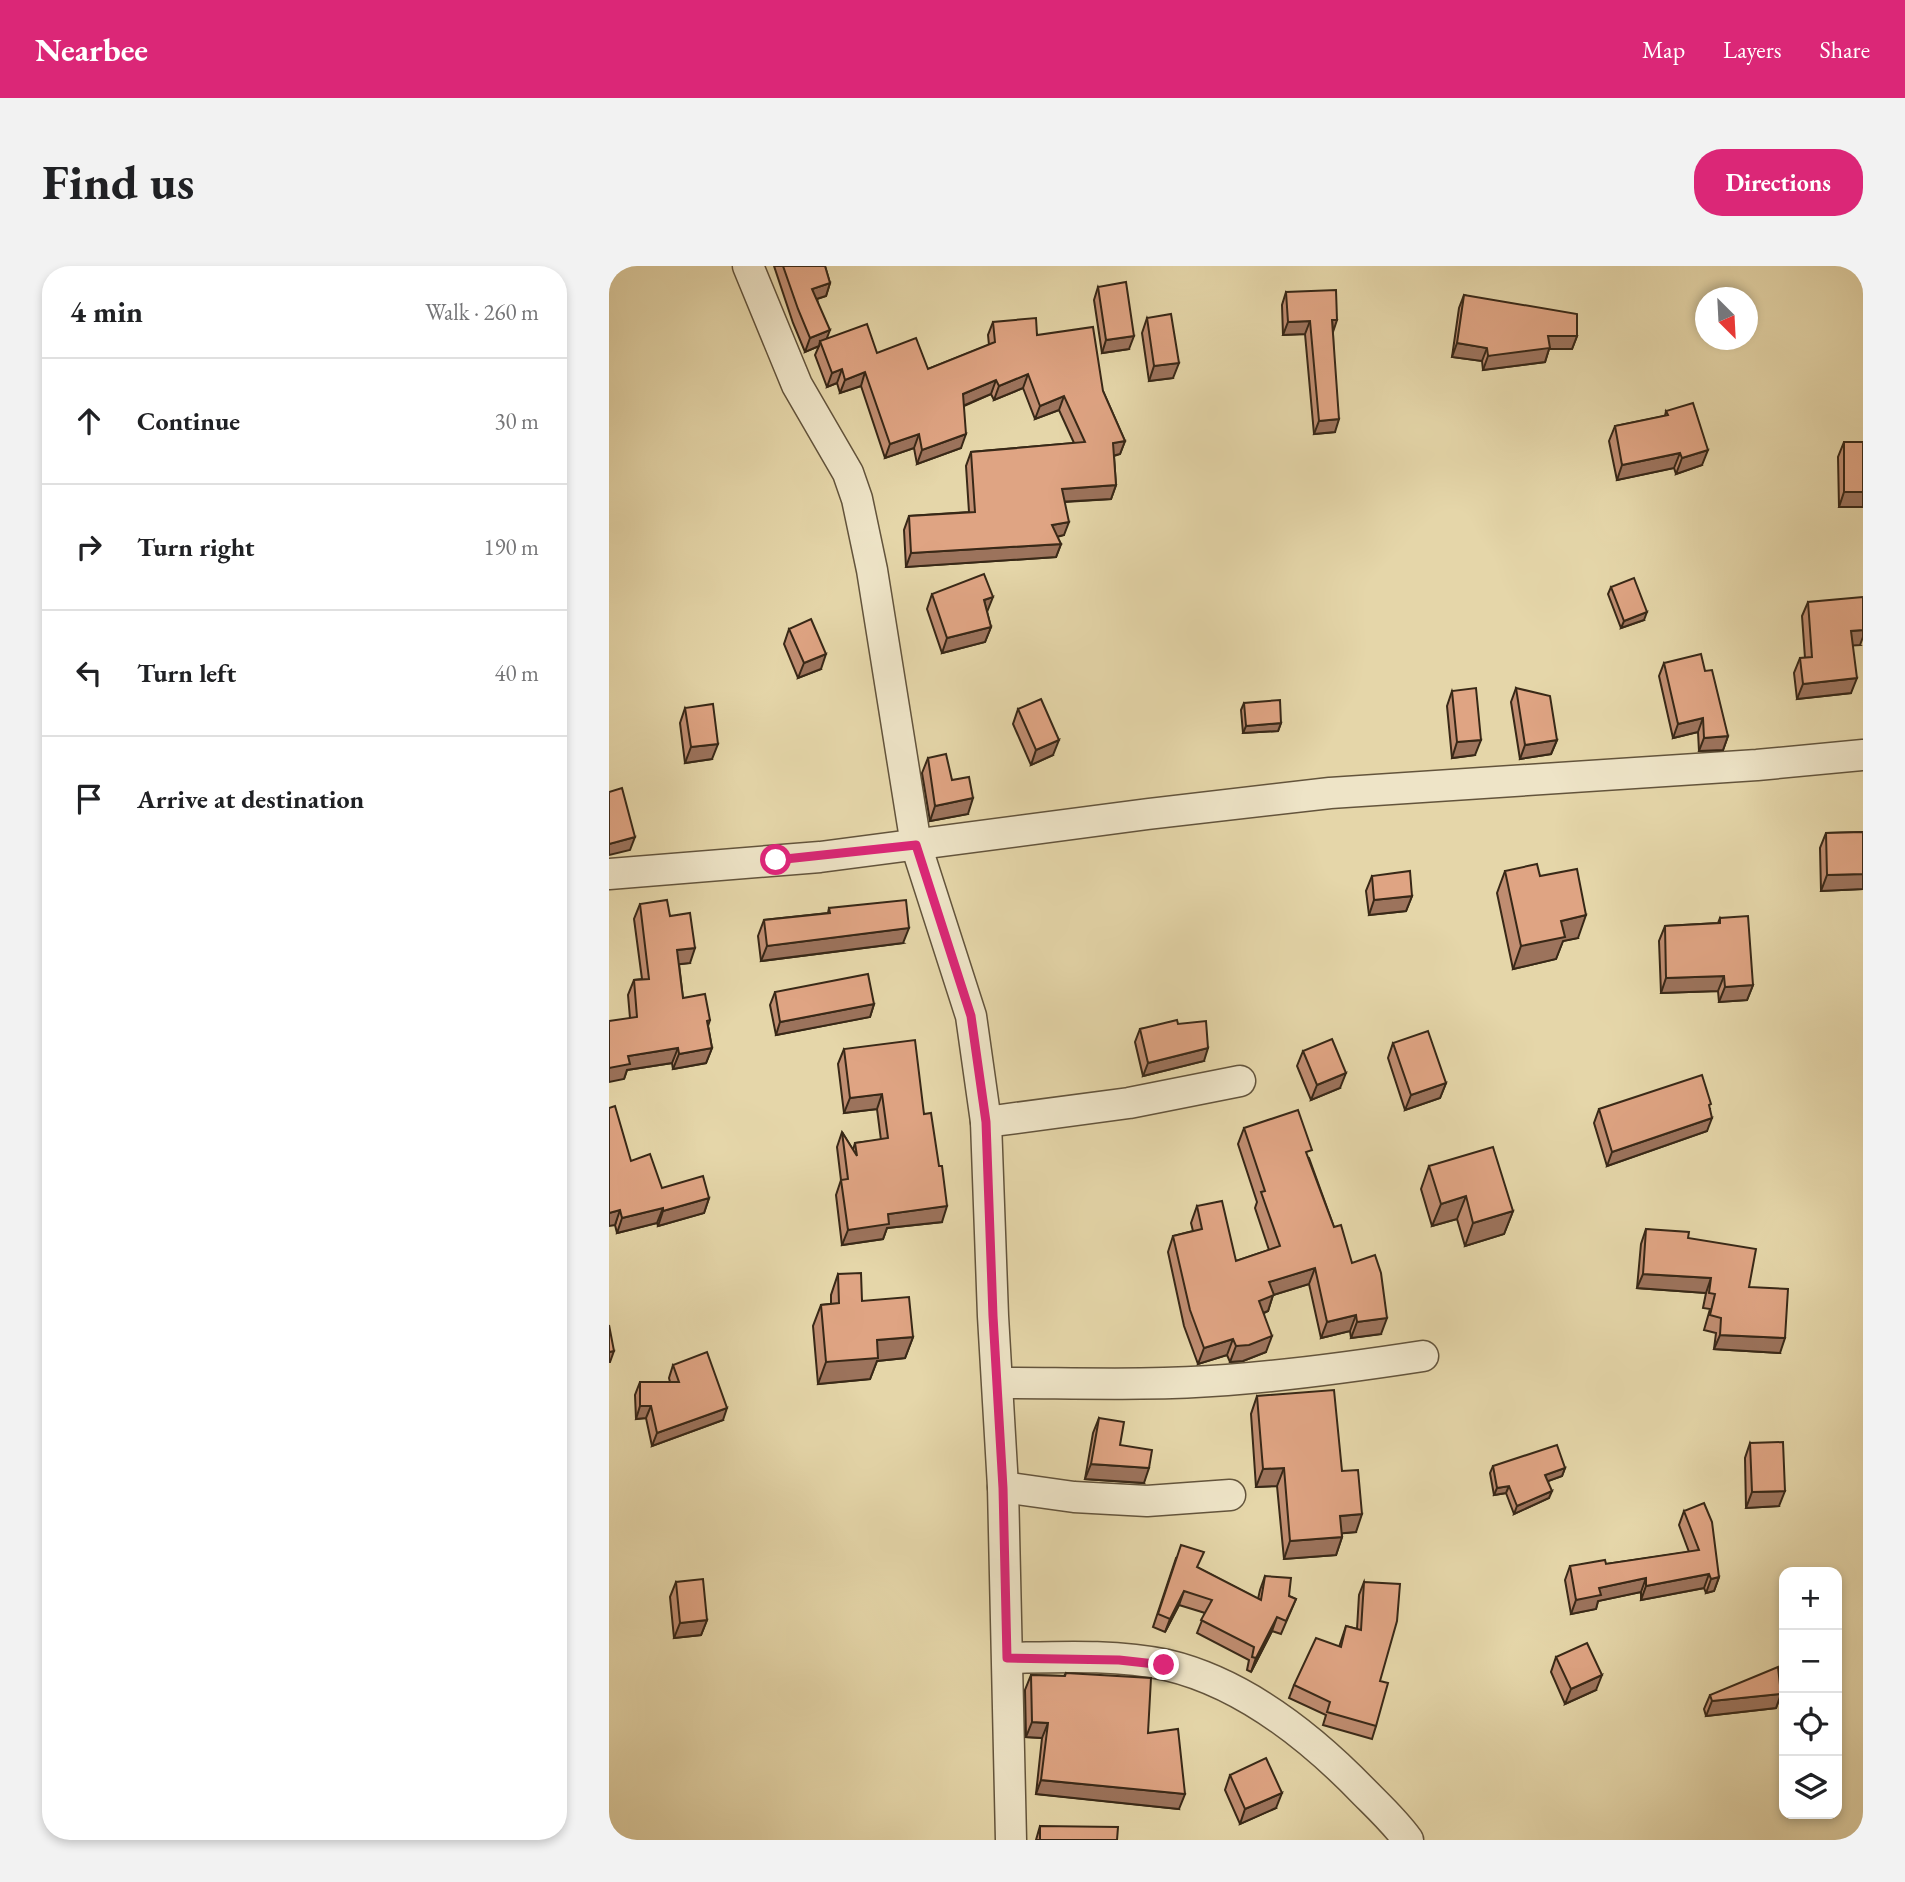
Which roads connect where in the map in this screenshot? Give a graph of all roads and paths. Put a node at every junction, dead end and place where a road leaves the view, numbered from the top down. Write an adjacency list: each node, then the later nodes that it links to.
1 (748, 266): 3 (street)
2 (1863, 755): 3 (street)
3 (916, 845): 4 (street); 6 (street)
4 (609, 874)
5 (1240, 1082): 6 (street)
6 (986, 1122): 8 (street)
7 (1423, 1356): 8 (street)
8 (998, 1382): 9 (street)
9 (1003, 1488): 10 (street); 11 (street)
10 (1230, 1495)
11 (1007, 1658): 12 (street); 13 (street)
12 (1011, 1840)
13 (1408, 1840)

